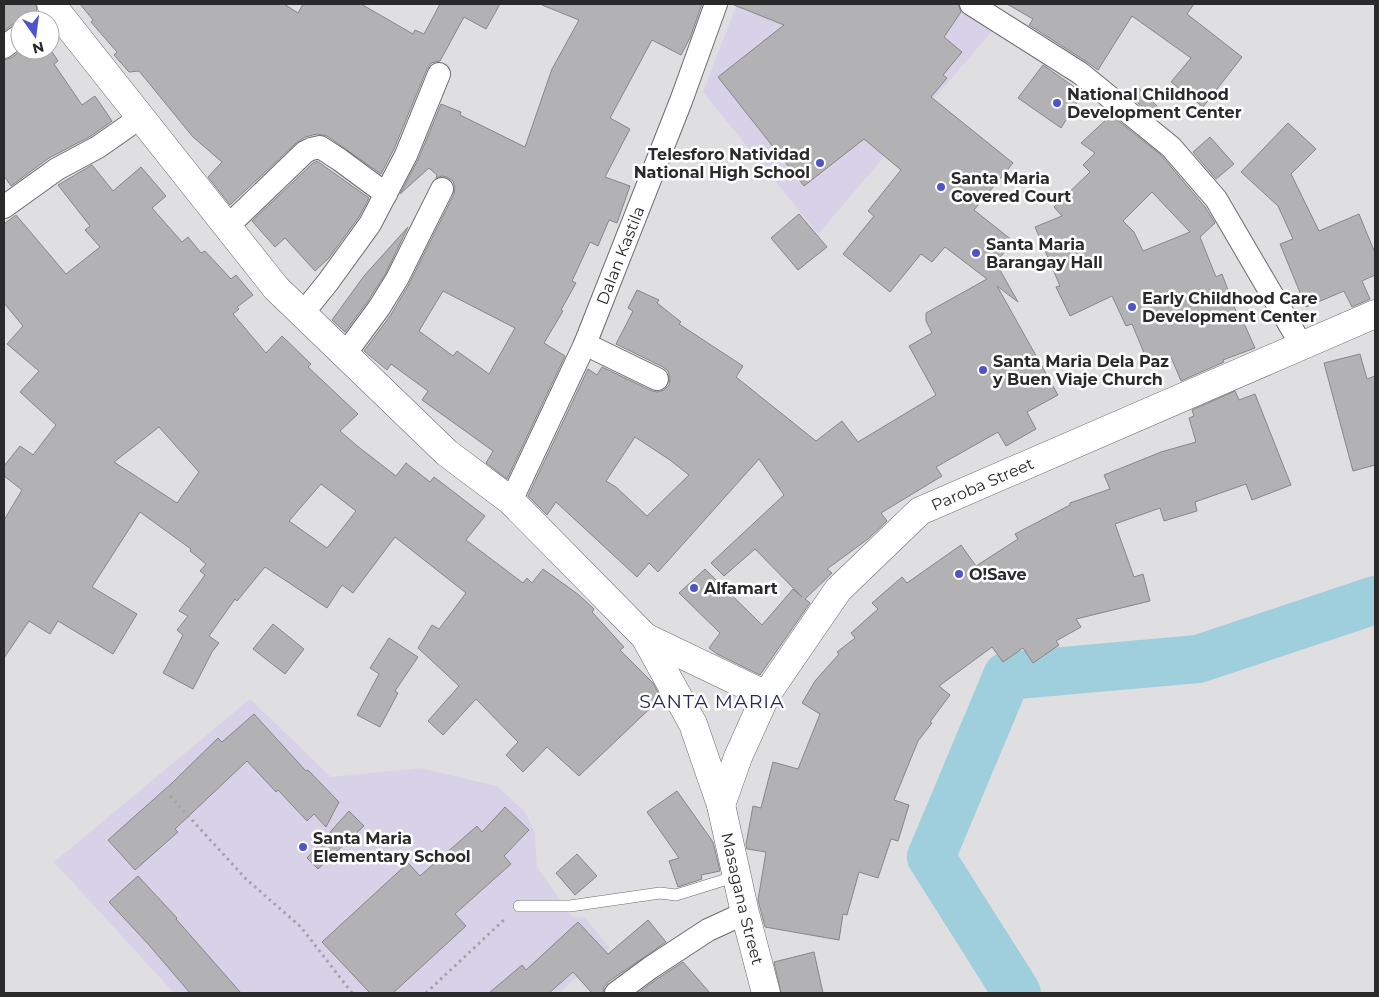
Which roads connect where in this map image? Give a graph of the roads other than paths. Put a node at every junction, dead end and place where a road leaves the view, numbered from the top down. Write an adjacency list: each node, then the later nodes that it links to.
1 (716, 4): 12 (street, Dalan Kastila)
2 (971, 4): 13 (street)
3 (60, 24): 5 (street)
4 (439, 74): 7 (street)
5 (142, 117): 8 (street); 9 (street)
6 (442, 189): 14 (street)
7 (386, 194): 9 (street); 10 (street)
8 (4, 207)
9 (228, 226): 10 (street)
10 (303, 313): 14 (street)
11 (1375, 314): 13 (street, Paroba Street)
12 (585, 344): 15 (street); 16 (street, Dalan Kastila)
13 (1302, 346): 18 (street, Paroba Street)
14 (345, 354): 16 (street)
15 (657, 379)
16 (511, 501): 17 (street)
17 (645, 637): 18 (street); 19 (street, Masagana Street)
18 (766, 695): 19 (street, Paroba Street)
19 (720, 805): 20 (street, Masagana Street)
20 (737, 876): 21 (lane); 22 (street, Masagana Street)
21 (519, 906)
22 (745, 913): 23 (street); 24 (street, Masagana Street)
23 (616, 993)
24 (766, 993)

